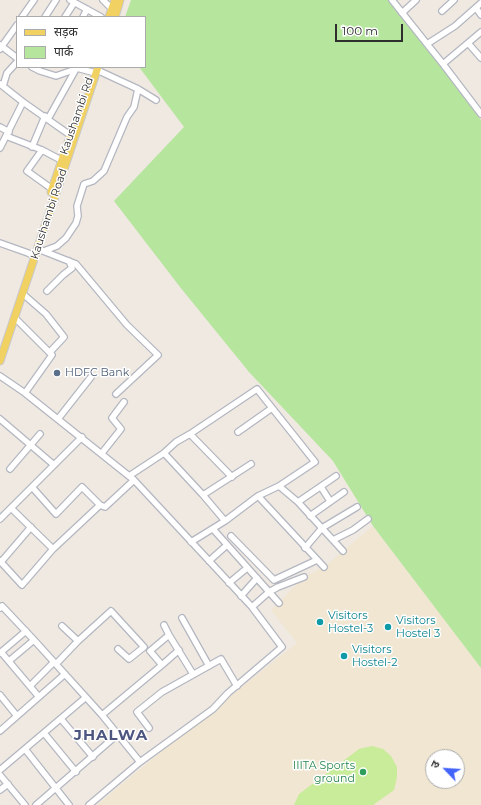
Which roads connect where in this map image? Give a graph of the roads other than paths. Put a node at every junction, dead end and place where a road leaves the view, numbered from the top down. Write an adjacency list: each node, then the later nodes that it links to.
1 (34, 0): 17 (street)
2 (56, 0): 18 (street)
3 (103, 0): 12 (street)
4 (115, 0): 12 (main road)
5 (120, 0): 23 (main road)
6 (392, 0): 15 (street)
7 (416, 0): 15 (street)
8 (454, 0): 14 (street)
9 (72, 2): 13 (street); 19 (street)
10 (481, 3): 11 (street)
11 (476, 8): 16 (street); 27 (street)
12 (112, 9): 22 (main road)
13 (87, 10): 20 (street); 21 (street)
14 (442, 11)
15 (402, 13): 27 (street)
16 (481, 15)
17 (23, 16)
18 (46, 16)
19 (65, 16)
20 (84, 16)
21 (99, 16)
22 (109, 16)
23 (115, 16)
24 (16, 26): 28 (street)
25 (481, 32): 26 (street)
26 (468, 43): 30 (street); 32 (street)
27 (427, 44): 32 (street)
28 (1, 47): 29 (street)
29 (16, 58)
30 (481, 58)
31 (16, 60): 36 (street)
32 (443, 64): 40 (street)
33 (34, 68): 34 (street)
34 (74, 68): 35 (street); 41 (street)
35 (95, 69): 37 (street); 44 (main road, Kaushambi Rd); 51 (main road, Kaushambi Road)
36 (1, 85): 39 (street)
37 (138, 89): 38 (street); 51 (street)
38 (156, 100)
39 (23, 102): 41 (street); 43 (street)
40 (481, 114)
41 (47, 118): 44 (street); 45 (street)
42 (0, 127): 43 (street)
43 (8, 134): 45 (street); 46 (street)
44 (70, 135): 48 (main road, Kaushambi Rd)
45 (32, 147): 47 (street)
46 (0, 148)
47 (42, 150): 48 (street); 49 (street)
48 (62, 160): 49 (main road, Kaushambi Rd)
49 (52, 189): 52 (main road, Kaushambi Rd)
50 (0, 243): 52 (street)
51 (41, 250): 53 (street); 55 (main road, Kaushambi Road)
52 (32, 255): 57 (main road, Kaushambi Rd)
53 (69, 261): 54 (street); 63 (street)
54 (47, 291)
55 (23, 294): 56 (main road, Kaushambi Road); 58 (street)
56 (15, 318): 58 (street); 59 (main road, Kaushambi Road)
57 (0, 348)
58 (50, 352): 62 (street)
59 (0, 361)
60 (0, 376): 62 (street)
61 (92, 377): 66 (street)
62 (25, 393): 66 (street)
63 (116, 394)
64 (124, 402): 74 (street)
65 (272, 408): 68 (street); 70 (street); 82 (street)
66 (58, 418): 71 (street)
67 (0, 419): 72 (street)
68 (238, 432)
69 (40, 434): 72 (street)
70 (190, 434): 73 (street); 80 (street)
71 (82, 437): 74 (street); 76 (street)
72 (30, 445): 76 (street); 77 (street)
73 (164, 453): 78 (street); 86 (street)
74 (102, 454): 78 (street)
75 (251, 464): 80 (street)
76 (54, 465): 83 (street)
77 (10, 469)
78 (129, 476): 81 (street)
79 (336, 476): 84 (street)
80 (232, 477): 86 (street)
81 (134, 480): 90 (street); 102 (street)
82 (279, 486): 87 (street); 89 (street)
83 (32, 487): 90 (street); 92 (street)
84 (320, 487): 88 (street); 89 (street)
85 (344, 492): 88 (street)
86 (203, 495): 96 (street)
87 (258, 496): 96 (street); 104 (street)
88 (330, 501): 93 (street)
89 (298, 502): 93 (street)
90 (100, 505): 105 (street)
91 (357, 507): 98 (street)
92 (11, 508): 94 (street); 97 (street)
93 (310, 516): 98 (street)
94 (0, 519)
95 (368, 519): 101 (street)
96 (225, 521): 99 (street)
97 (31, 527): 105 (street); 109 (street)
98 (322, 528): 101 (street); 104 (street)
99 (213, 529): 102 (street); 103 (street)
100 (231, 536): 114 (street)
101 (333, 540): 106 (street)
102 (191, 542): 108 (street)
103 (227, 545): 108 (street); 111 (street)
104 (306, 548): 107 (street)
105 (53, 549): 109 (street)
106 (343, 551)
107 (317, 560): 110 (street); 114 (street)
108 (209, 561): 115 (street)
109 (0, 562)
110 (324, 567)
111 (247, 568): 113 (street); 115 (street)
112 (304, 577): 116 (street)
113 (257, 578): 116 (street); 117 (street)
114 (274, 580): 116 (street)
115 (229, 583): 117 (street)
116 (267, 590): 118 (street); 119 (street)
117 (241, 596): 119 (street)
118 (279, 603)
119 (252, 607): 138 (street)
120 (0, 608): 124 (street)
121 (182, 618): 134 (street)
122 (164, 625): 125 (street)
123 (62, 626): 127 (street)
124 (26, 631): 126 (street); 130 (street)
125 (169, 635): 129 (street); 133 (street)
126 (34, 640): 131 (street); 132 (street)
127 (78, 642): 128 (street); 132 (street)
128 (118, 649)
129 (178, 650): 133 (street); 136 (street)
130 (1, 653): 131 (street)
131 (9, 661): 137 (street)
132 (55, 663): 135 (street); 137 (street)
133 (162, 665): 142 (street)
134 (209, 666): 136 (street); 138 (street)
135 (65, 674): 140 (street); 141 (street)
136 (193, 674): 145 (street)
137 (30, 686): 140 (street)
138 (236, 686): 151 (street)
139 (0, 695): 143 (street)
140 (39, 697): 143 (street)
141 (85, 698): 142 (street); 144 (street)
142 (102, 715): 148 (street)
143 (17, 716): 146 (street)
144 (60, 719): 147 (street); 150 (street)
145 (149, 728)
146 (0, 731)
147 (44, 733): 149 (street); 153 (street)
148 (117, 735): 150 (street); 151 (street)
149 (25, 749): 152 (street); 156 (street)
150 (93, 757): 153 (street)
151 (140, 762): 161 (street)
152 (0, 770)
153 (76, 772): 156 (street)
154 (0, 775): 155 (street)
155 (8, 784): 157 (street); 158 (street)
156 (56, 788): 159 (street); 160 (street)
157 (0, 790)
158 (26, 805)
159 (36, 805)
160 (69, 805)
161 (89, 805)

